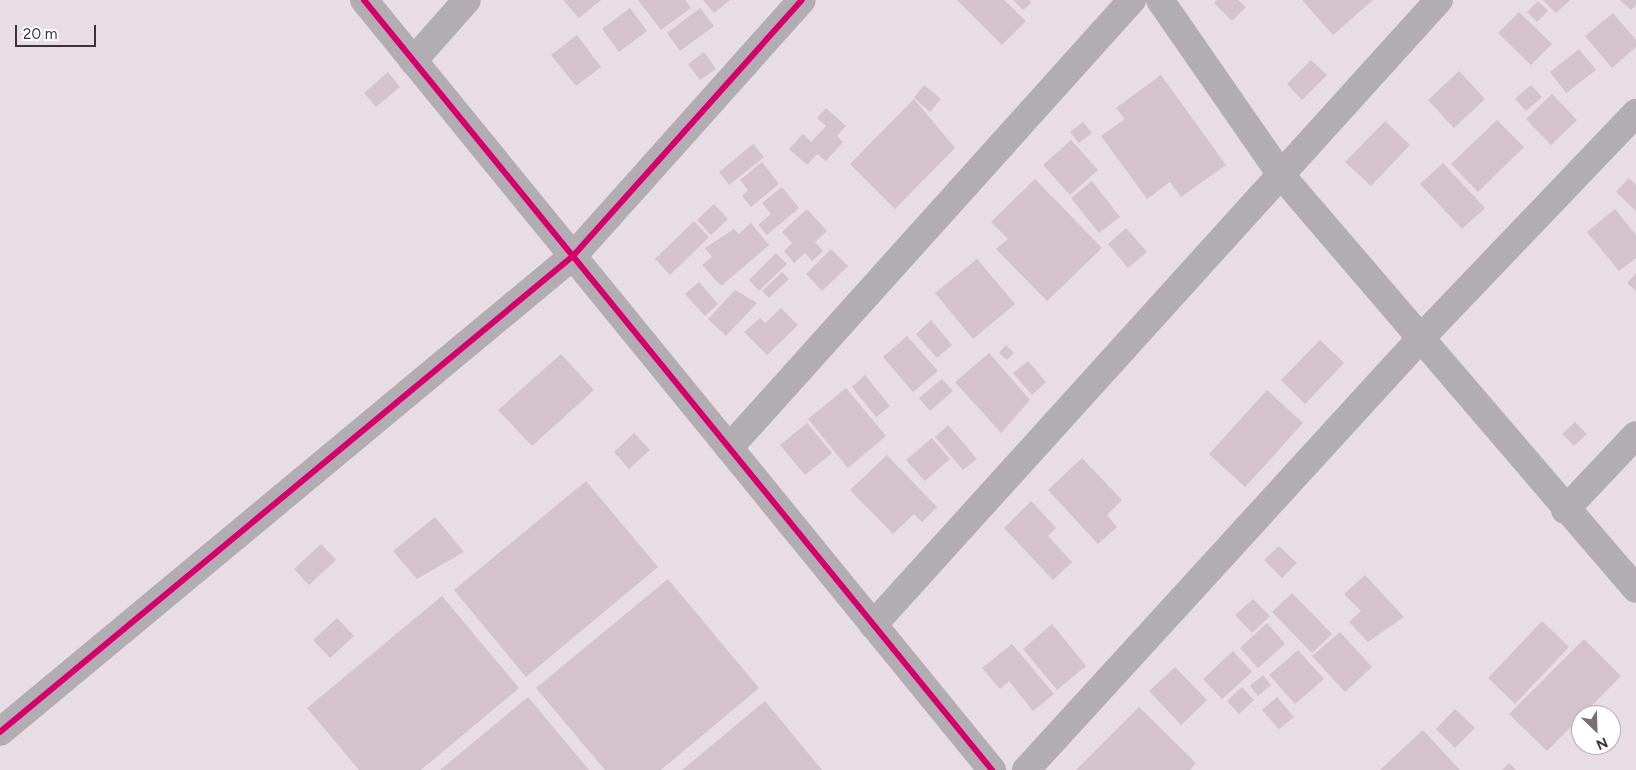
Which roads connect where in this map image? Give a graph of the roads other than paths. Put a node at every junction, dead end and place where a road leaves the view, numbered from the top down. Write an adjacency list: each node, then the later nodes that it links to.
1 (364, 0): 7 (street)
2 (467, 0): 7 (street)
3 (802, 0): 10 (street)
4 (1132, 0): 13 (street)
5 (1160, 0): 9 (street)
6 (1440, 0): 9 (street)
7 (413, 61): 10 (street)
8 (1636, 113): 11 (street)
9 (1281, 176): 11 (street); 16 (street)
10 (573, 256): 13 (street); 17 (street)
11 (1420, 339): 14 (street); 19 (street)
12 (1636, 436): 14 (street)
13 (729, 448): 16 (street)
14 (1565, 510): 15 (street)
15 (1636, 589)
16 (873, 625): 18 (street)
17 (0, 732)
18 (992, 770)
19 (1026, 770)

